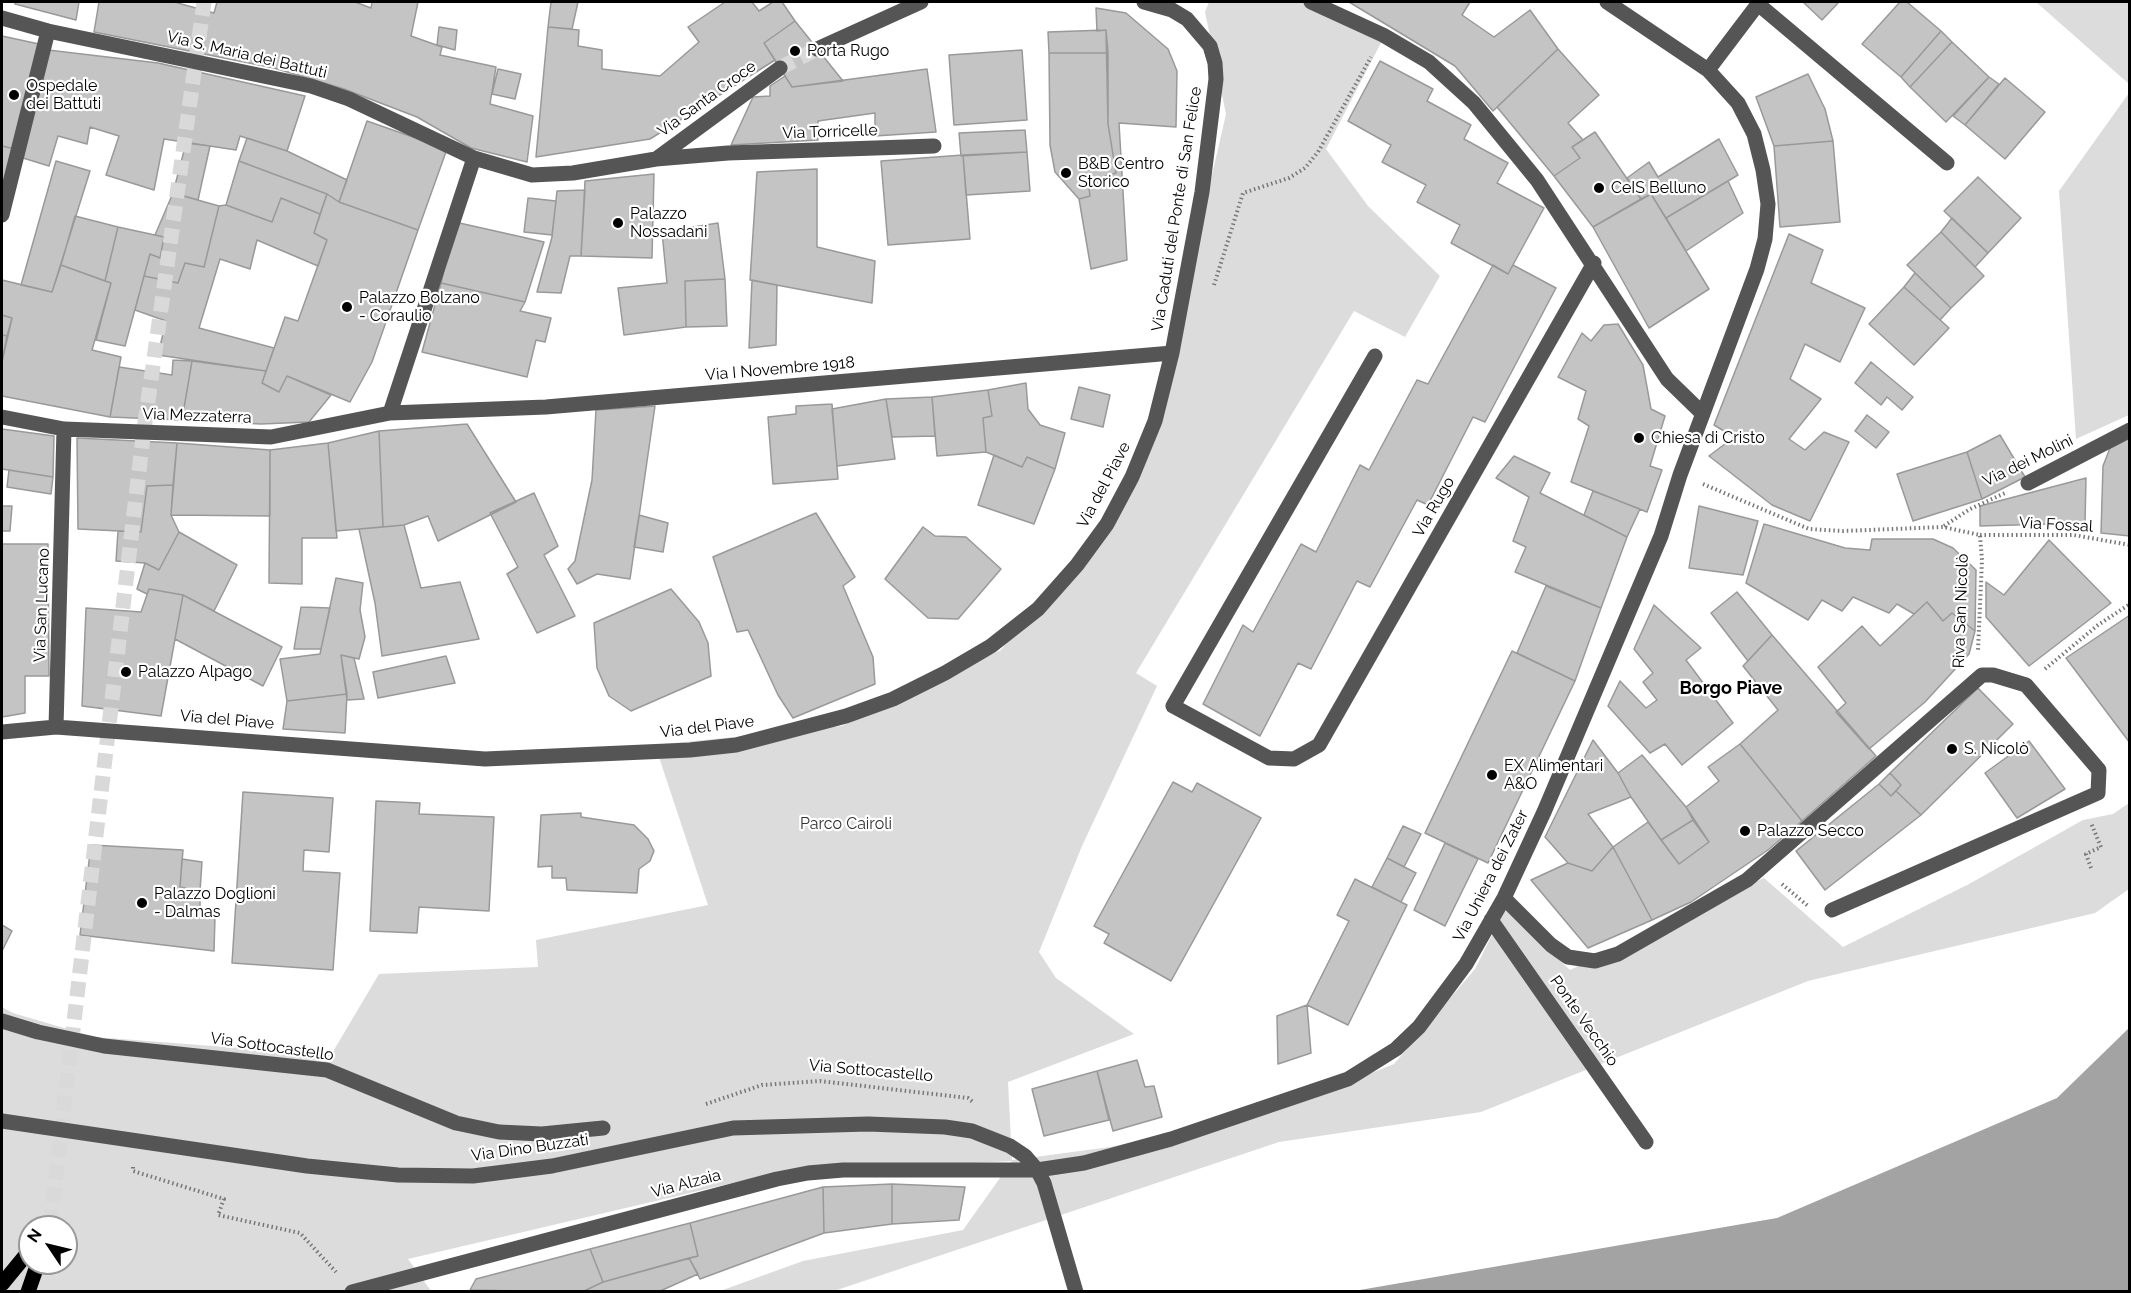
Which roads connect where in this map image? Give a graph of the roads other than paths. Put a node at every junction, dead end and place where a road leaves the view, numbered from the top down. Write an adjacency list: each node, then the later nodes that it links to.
1 (921, 2): 8 (street)
2 (1144, 2): 18 (street, Via Caduti del Ponte di San Felice)
3 (1311, 2): 17 (street)
4 (1607, 2): 10 (street)
5 (1757, 3): 10 (street); 15 (street)
6 (2, 18): 7 (street, Via S. Maria dei Battuti)
7 (48, 31): 13 (street, Via S. Maria dei Battuti); 16 (street)
8 (817, 49)
9 (780, 68): 14 (street, Via Santa Croce)
10 (1708, 70): 21 (street)
11 (934, 146): 12 (street, Via Torricelle)
12 (728, 153): 14 (street, Via Santa Croce)
13 (474, 158): 14 (street, Via Santa Croce); 20 (street)
14 (656, 159)
15 (1947, 163)
16 (2, 215)
17 (1594, 263): 19 (street, Via Rugo); 21 (street)
18 (1172, 352): 20 (street, Via I Novembre 1918); 26 (street, Via del Piave)
19 (1375, 356)
20 (390, 413): 23 (street, Via Mezzaterra)
21 (1703, 414): 28 (street, Via Uniera dei Zater)
22 (2, 417): 23 (street, Via Mezzaterra)
23 (64, 429): 26 (street, Via San Lucano)
24 (2130, 430): 25 (street, Via dei Molini)
25 (2028, 483)
26 (56, 727): 27 (street)
27 (2, 732)
28 (1504, 898): 29 (street, Riva San Nicolò); 30 (street, Via Uniera dei Zater)
29 (1832, 910)
30 (1491, 920): 34 (street, Ponte Vecchio); 35 (street, Via Uniera dei Zater)
31 (2, 1021): 33 (street, Via Sottocastello)
32 (2, 1121): 35 (street, Via Dino Buzzati)
33 (603, 1128)
34 (1646, 1142)
35 (1041, 1177): 39 (street, Via Alzaia); 41 (street)
36 (18, 1265): 38 (main road)
37 (34, 1275): 40 (main road)
38 (2, 1284)
39 (353, 1291)
40 (28, 1292)
41 (1076, 1292)

